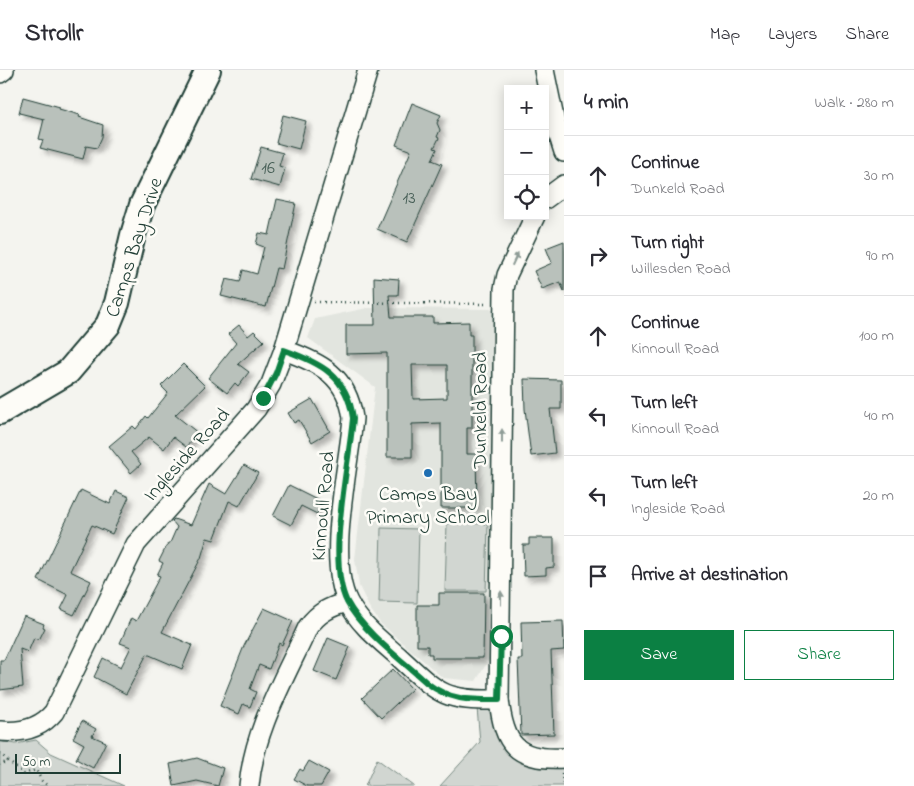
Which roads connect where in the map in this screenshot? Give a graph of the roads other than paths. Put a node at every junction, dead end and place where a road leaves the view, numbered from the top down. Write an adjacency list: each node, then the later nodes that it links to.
1 (4, 70): 5 (street)
2 (208, 70): 11 (main road, Camps Bay Drive)
3 (368, 70): 10 (street, Ingleside Road)
4 (544, 70): 6 (street)
5 (0, 73)
6 (564, 152)
7 (564, 185): 8 (street)
8 (549, 196)
9 (532, 220): 13 (street, Dunkeld Road, one-way to 9)
10 (284, 350): 12 (street, Kinnoull Road); 14 (street, Ingleside Road)
11 (0, 412)
12 (347, 602): 13 (street); 16 (street)
13 (499, 700): 15 (street, Dunkeld Road)
14 (0, 731)
15 (564, 758)
16 (250, 786)

